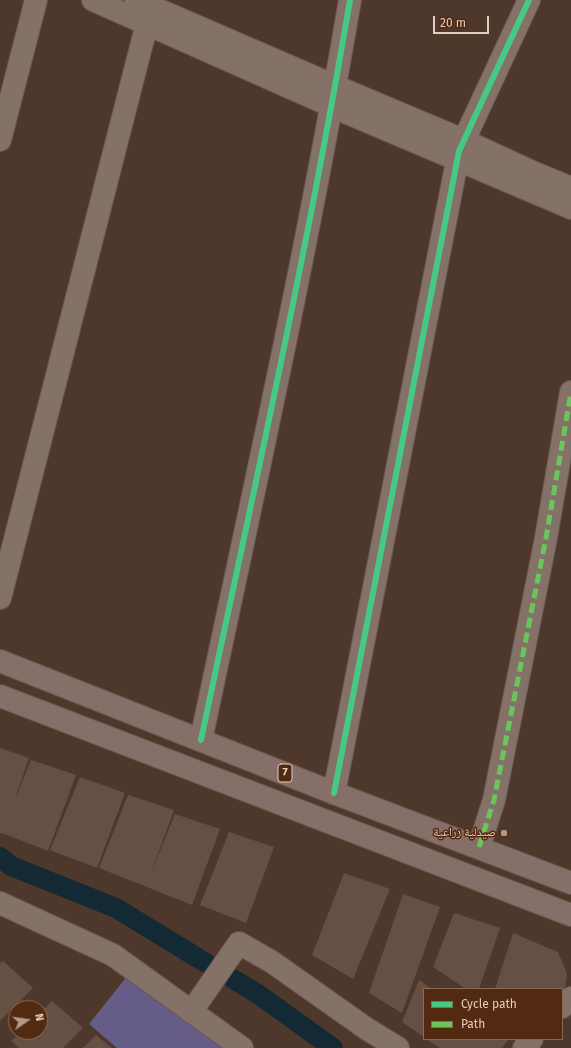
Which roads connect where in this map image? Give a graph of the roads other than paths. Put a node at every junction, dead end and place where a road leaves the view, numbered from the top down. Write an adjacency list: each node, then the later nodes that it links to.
1 (36, 0): 7 (street)
2 (93, 0): 5 (street)
3 (350, 0): 6 (street)
4 (529, 0): 9 (street)
5 (147, 8): 6 (street); 13 (street)
6 (333, 96): 9 (street); 16 (street)
7 (3, 113): 8 (street)
8 (0, 140)
9 (460, 150): 10 (street); 11 (street); 17 (street)
10 (571, 188)
11 (571, 208)
12 (571, 392): 18 (street)
13 (0, 598)
14 (0, 661): 16 (main road, 7)
15 (0, 696): 21 (main road)
16 (201, 740): 17 (main road, 7)
17 (334, 793): 18 (main road, 7)
18 (478, 847): 19 (main road, 7)
19 (571, 883)
20 (0, 903): 24 (street)
21 (571, 915)
22 (571, 998): 23 (street)
23 (563, 1006)
24 (191, 1012): 26 (street); 27 (street)
25 (531, 1040): 28 (street)
26 (242, 1048)
27 (398, 1048)
28 (524, 1048)

